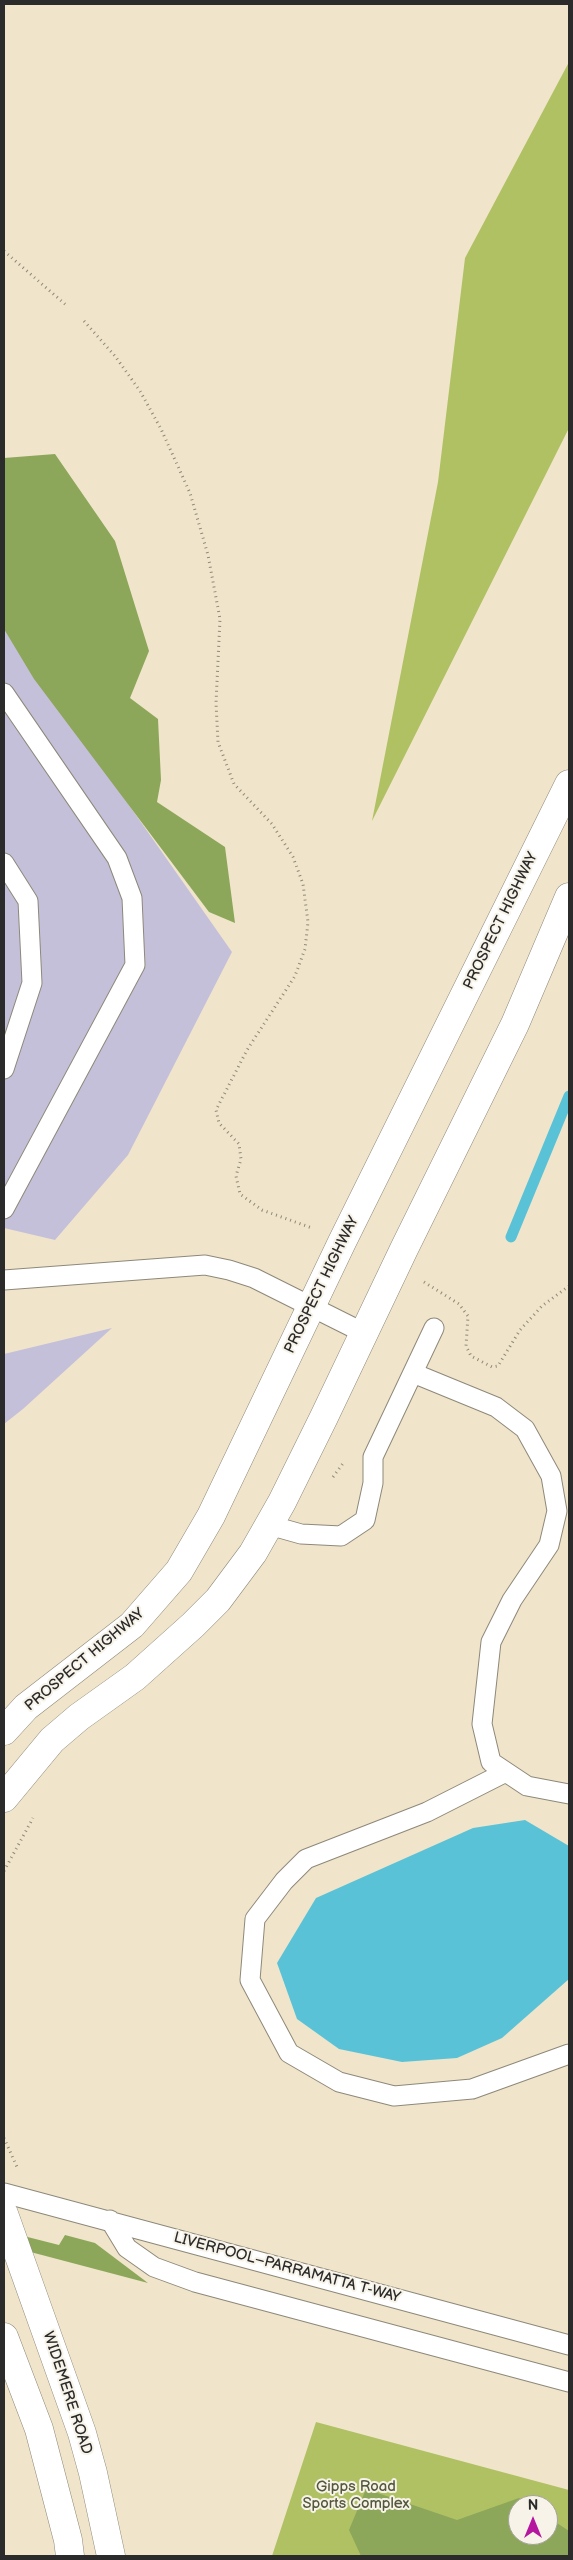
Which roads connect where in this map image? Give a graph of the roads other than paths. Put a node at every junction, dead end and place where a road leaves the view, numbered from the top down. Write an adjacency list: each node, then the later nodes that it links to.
1 (4, 693): 6 (lane)
2 (569, 784): 8 (main road, PROSPECT HIGHWAY)
3 (4, 863): 5 (lane)
4 (569, 897): 10 (main road)
5 (4, 1069)
6 (4, 1209)
7 (4, 1280): 8 (lane)
8 (311, 1307): 10 (lane); 13 (main road, PROSPECT HIGHWAY)
9 (434, 1328): 11 (lane)
10 (364, 1333): 12 (main road)
11 (413, 1374): 12 (lane); 14 (lane)
12 (269, 1525): 16 (main road)
13 (4, 1731)
14 (506, 1772): 15 (lane); 17 (lane)
15 (569, 1794)
16 (4, 1798)
17 (569, 2054)
18 (4, 2193): 19 (lane, LIVERPOOL–PARRAMATTA T-WAY)
19 (110, 2220): 22 (lane, LIVERPOOL–PARRAMATTA T-WAY); 23 (lane)
20 (7, 2224): 24 (main road, WIDEMERE ROAD)
21 (4, 2337): 25 (main road)
22 (569, 2345)
23 (569, 2382)
24 (109, 2545)
25 (69, 2548)

